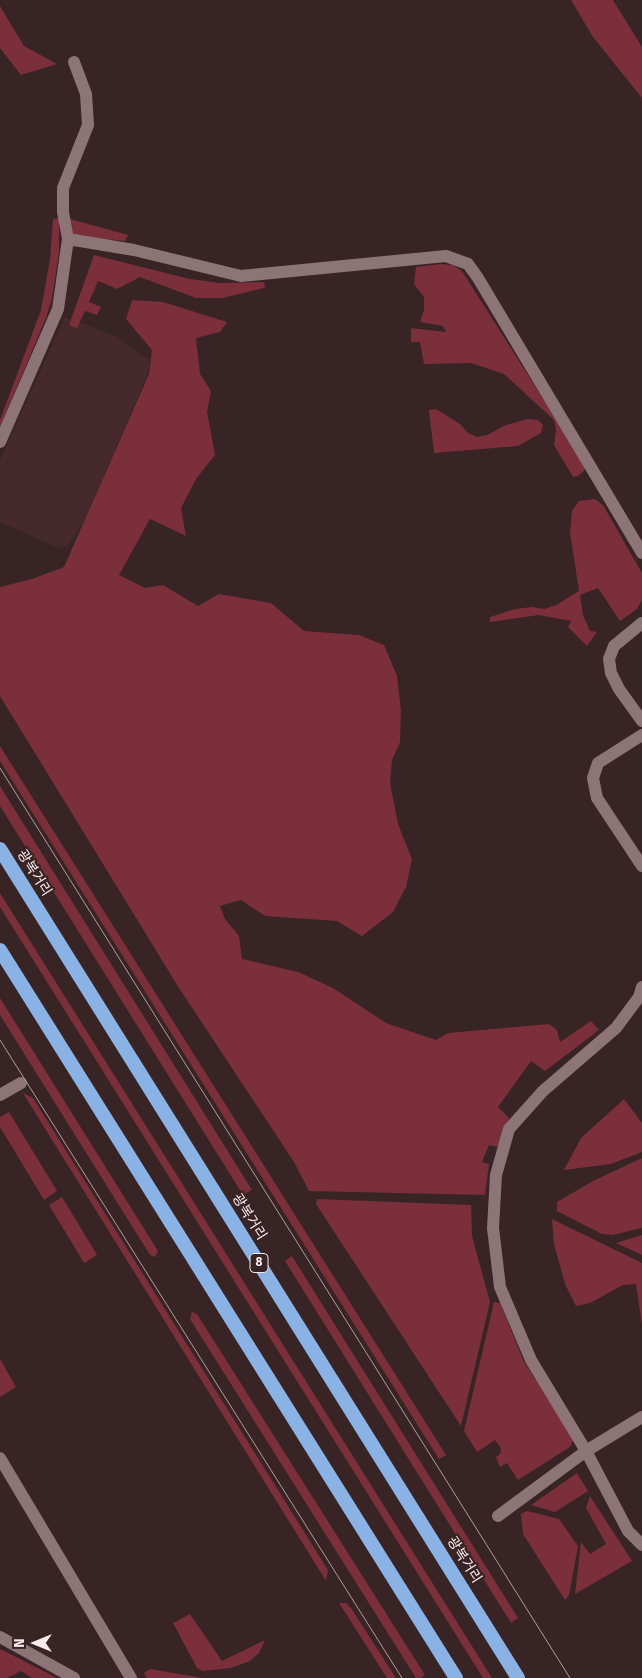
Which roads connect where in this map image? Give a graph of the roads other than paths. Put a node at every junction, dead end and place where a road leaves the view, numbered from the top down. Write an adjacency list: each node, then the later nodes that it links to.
1 (74, 62): 2 (street)
2 (68, 239): 3 (street); 4 (street)
3 (0, 442)
4 (642, 553)
5 (642, 623): 6 (street)
6 (642, 721)
7 (642, 735): 9 (street)
8 (0, 849): 23 (highway, 광복거리 / 8)
9 (642, 866)
10 (0, 950): 22 (highway)
11 (642, 987): 15 (street)
12 (21, 1083): 13 (street)
13 (0, 1095)
14 (642, 1417): 15 (street)
15 (586, 1451): 17 (street); 18 (street)
16 (0, 1458): 21 (street)
17 (498, 1516)
18 (642, 1544)
19 (0, 1637): 20 (street)
20 (74, 1678)
21 (130, 1678)
22 (456, 1678)
23 (518, 1678)

